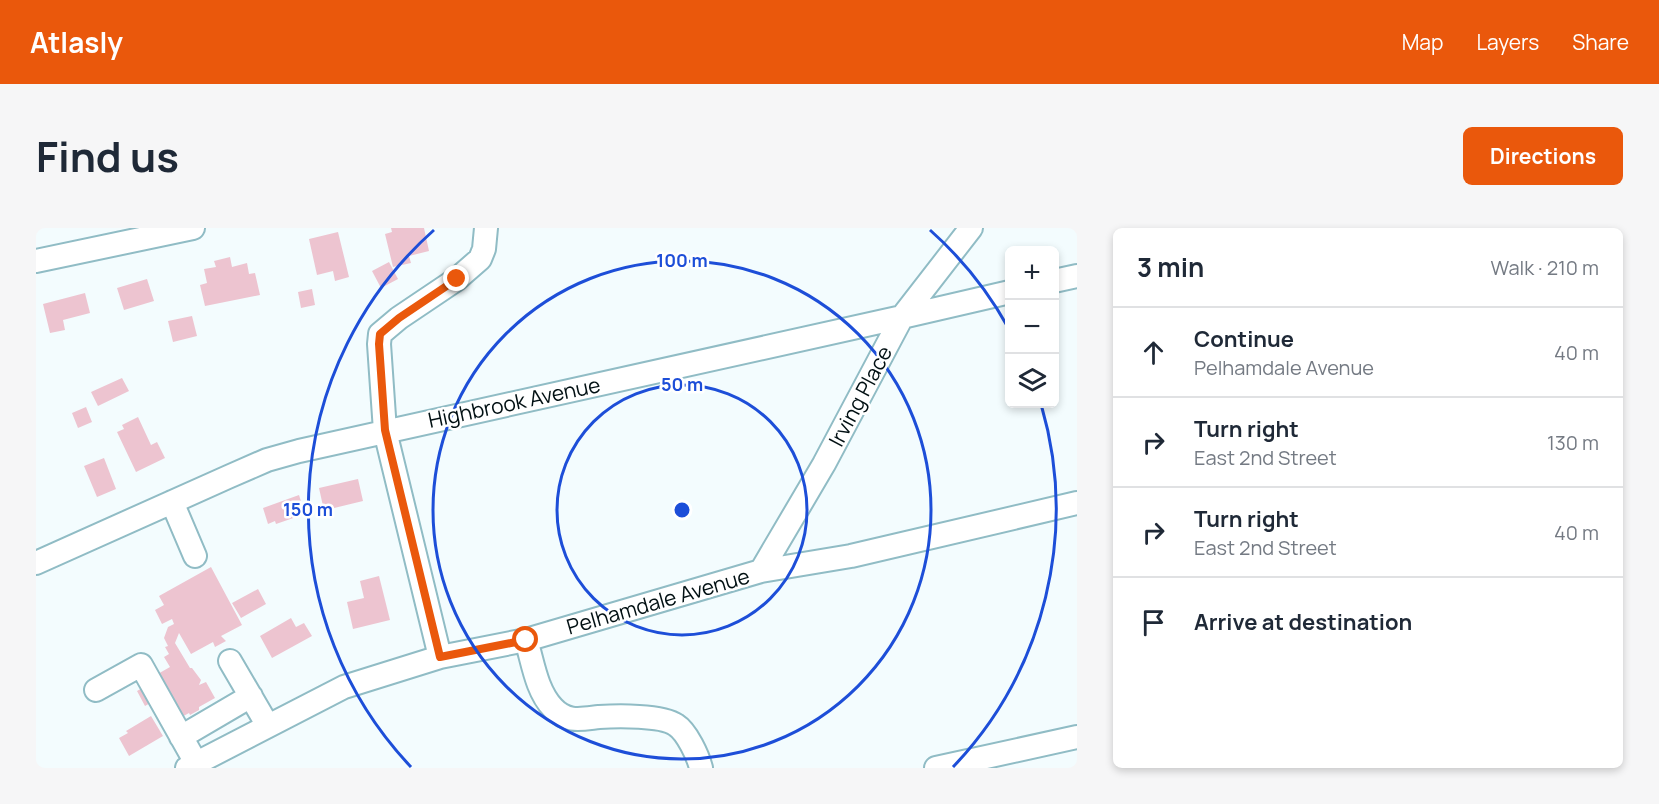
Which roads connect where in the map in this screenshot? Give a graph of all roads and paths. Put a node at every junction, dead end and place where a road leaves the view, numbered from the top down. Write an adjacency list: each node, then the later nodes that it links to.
1 (193, 228): 4 (street)
2 (486, 228): 9 (street)
3 (970, 228): 8 (street, Irving Place)
4 (36, 261)
5 (1077, 276): 6 (street)
6 (1059, 280)
7 (1005, 293): 8 (street, Highbrook Avenue)
8 (902, 317): 9 (street, Highbrook Avenue); 14 (street, Irving Place)
9 (385, 430): 10 (street, Highbrook Avenue); 16 (street)
10 (172, 502): 12 (street); 13 (street, Highbrook Avenue)
11 (1077, 503): 14 (street, Pelhamdale Avenue)
12 (195, 556)
13 (36, 563)
14 (760, 571): 15 (street, Pelhamdale Avenue)
15 (526, 640): 16 (street, Pelhamdale Avenue); 24 (street)
16 (440, 657): 20 (street, Pelhamdale Avenue)
17 (230, 660): 19 (street)
18 (96, 690): 21 (street)
19 (251, 696): 20 (street); 21 (street)
20 (268, 726): 23 (street, Pelhamdale Avenue)
21 (181, 737): 23 (street)
22 (1077, 737): 25 (street)
23 (191, 765)
24 (701, 768)
25 (936, 768)

